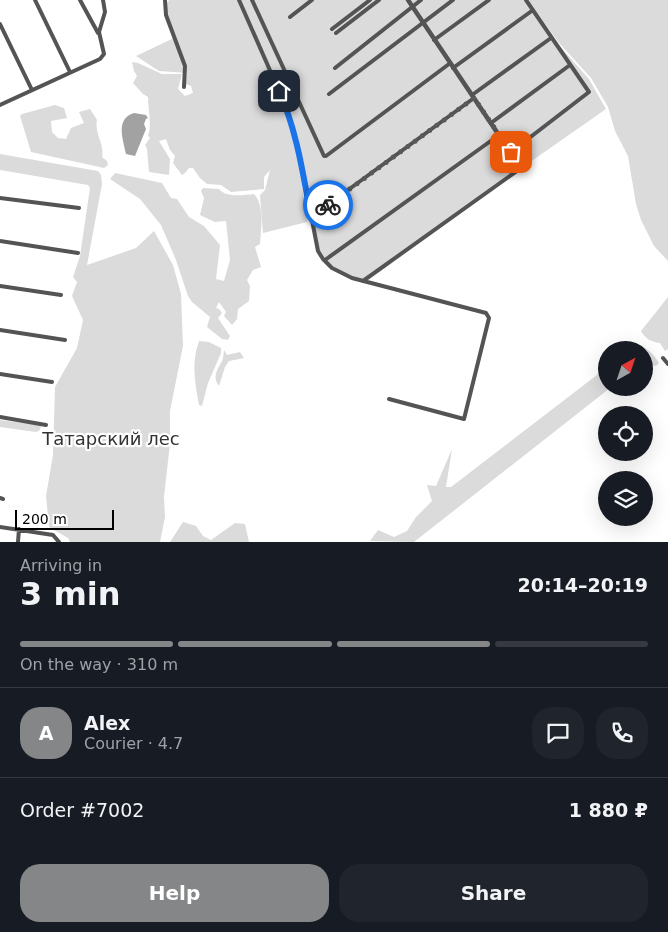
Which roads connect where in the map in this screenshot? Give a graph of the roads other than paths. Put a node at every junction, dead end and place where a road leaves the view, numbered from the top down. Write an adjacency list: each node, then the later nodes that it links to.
1 (35, 0): 29 (street)
2 (80, 0): 22 (street)
3 (104, 0): 22 (street)
4 (165, 0): 30 (street)
5 (239, 0): 41 (street)
6 (252, 0): 25 (street)
7 (312, 0): 17 (street)
8 (370, 0): 20 (street)
9 (379, 0): 21 (street)
10 (408, 0): 15 (street)
11 (421, 0): 15 (street)
12 (453, 0): 18 (street)
13 (489, 0): 24 (street)
14 (526, 0): 16 (street)
15 (412, 6): 18 (street); 27 (street)
16 (532, 10): 23 (street); 28 (street)
17 (290, 17)
18 (423, 23): 24 (street); 32 (street)
19 (0, 24): 31 (street)
20 (332, 29)
21 (336, 33)
22 (99, 36): 29 (street)
23 (551, 38): 26 (street); 33 (street)
24 (434, 40): 25 (street)
25 (450, 64): 28 (street)
26 (570, 65): 35 (street); 37 (street)
27 (335, 68)
28 (453, 68): 33 (street)
29 (70, 72): 31 (street)
30 (184, 87)
31 (32, 90): 34 (street)
32 (330, 94)
33 (473, 97): 35 (street); 41 (street)
34 (0, 105)
35 (491, 123): 36 (street)
36 (498, 134): 37 (street); 44 (street)
37 (511, 152): 38 (street)
38 (521, 168): 45 (street)
39 (0, 198): 40 (street)
40 (79, 208)
41 (311, 217): 44 (street)
42 (0, 241): 43 (street)
43 (78, 253)
44 (325, 260): 45 (street)
45 (363, 280): 54 (street)
46 (0, 286): 47 (street)
47 (60, 295)
48 (0, 330): 49 (street)
49 (65, 340)
50 (663, 358): 51 (street)
51 (668, 363)
52 (0, 374): 53 (street)
53 (52, 382)
54 (389, 399)
55 (0, 417): 56 (street)
56 (46, 425)
57 (0, 527): 58 (street)
58 (19, 530): 59 (street); 60 (street)
59 (18, 542)
60 (59, 542)

